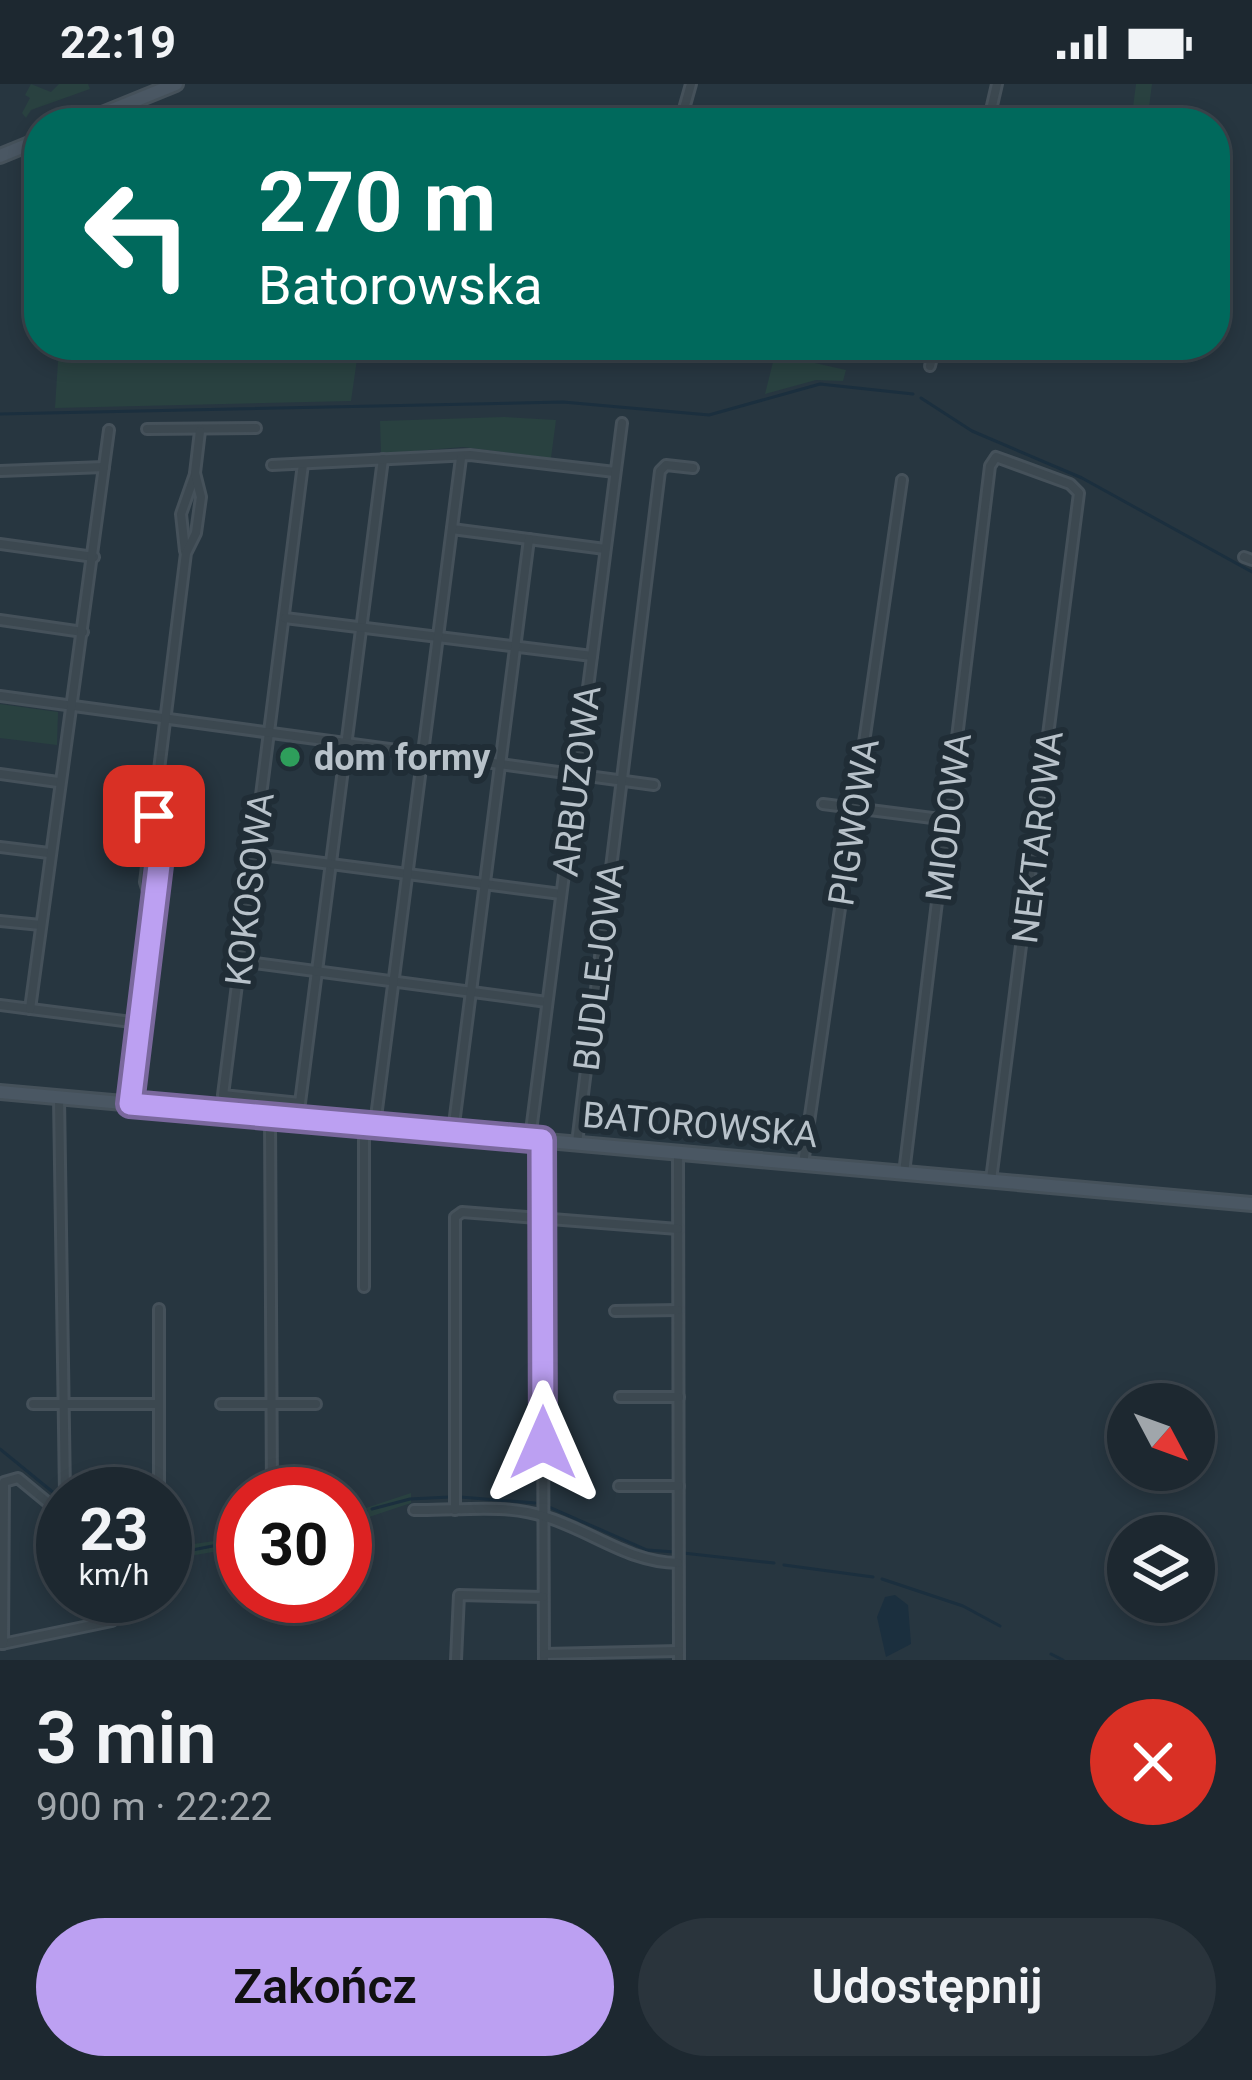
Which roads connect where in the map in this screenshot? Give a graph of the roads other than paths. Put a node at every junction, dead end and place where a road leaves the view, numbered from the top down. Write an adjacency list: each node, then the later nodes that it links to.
1 (176, 84): 2 (street)
2 (117, 108)
3 (931, 360): 4 (street)
4 (930, 366)
5 (622, 423): 17 (street, ARBUZOWA)
6 (256, 428): 9 (street)
7 (147, 429): 9 (street)
8 (109, 430): 14 (street)
9 (200, 431): 18 (street)
10 (461, 458): 11 (street); 17 (street); 21 (street)
11 (383, 460): 12 (street); 29 (street)
12 (304, 464): 13 (street); 27 (street, KOKOSOWA)
13 (272, 465)
14 (104, 467): 16 (street); 26 (street)
15 (693, 468): 44 (street, BUDLEJOWA)
16 (0, 471)
17 (615, 472): 24 (street, ARBUZOWA)
18 (195, 473): 25 (street); 25 (street)
19 (902, 480): 47 (street, PIGWOWA)
20 (1079, 493): 48 (street, MIODOWA); 77 (street, NEKTAROWA)
21 (452, 529): 22 (street); 31 (street)
22 (529, 538): 24 (street); 32 (street)
23 (0, 544): 26 (street)
24 (605, 549): 33 (street, ARBUZOWA)
25 (186, 553): 36 (street)
26 (94, 557): 30 (street)
27 (285, 618): 29 (street); 37 (street, KOKOSOWA)
28 (0, 620): 30 (street)
29 (361, 627): 31 (street); 38 (street)
30 (83, 632): 35 (street)
31 (439, 638): 32 (street); 39 (street)
32 (515, 648): 33 (street); 40 (street)
33 (592, 656): 42 (street, ARBUZOWA)
34 (0, 696): 35 (street)
35 (68, 707): 36 (street); 43 (street)
36 (164, 721): 37 (street); 65 (street)
37 (269, 736): 38 (street); 51 (street, KOKOSOWA)
38 (346, 746): 39 (street); 52 (street)
39 (423, 756): 40 (street); 53 (street)
40 (500, 765): 42 (street); 54 (street)
41 (0, 774): 43 (street)
42 (577, 775): 44 (street); 55 (street, ARBUZOWA)
43 (58, 782): 50 (street)
44 (620, 782): 45 (street); 73 (street, BUDLEJOWA)
45 (654, 785)
46 (823, 804): 47 (street)
47 (857, 808): 48 (street); 75 (street, PIGWOWA)
48 (948, 820): 76 (street, MIODOWA)
49 (0, 847): 50 (street)
50 (49, 853): 57 (street)
51 (254, 854): 52 (street); 58 (street, KOKOSOWA)
52 (330, 864): 53 (street); 59 (street)
53 (408, 874): 54 (street); 60 (street)
54 (484, 884): 55 (street); 61 (street)
55 (561, 894): 62 (street, ARBUZOWA)
56 (0, 921): 57 (street)
57 (41, 925): 64 (street)
58 (240, 962): 59 (street); 59 (street, KOKOSOWA)
59 (317, 972): 60 (street)
60 (394, 981): 61 (street); 70 (street)
61 (470, 992): 62 (street); 71 (street)
62 (548, 1002): 72 (street, ARBUZOWA)
63 (0, 1005): 64 (street)
64 (30, 1009): 65 (street)
65 (139, 1023): 68 (street)
66 (0, 1092): 67 (street, BATOROWSKA)
67 (58, 1098): 68 (street, BATOROWSKA); 87 (street)
68 (130, 1104): 69 (street, BATOROWSKA)
69 (270, 1116): 70 (street, BATOROWSKA); 92 (street)
70 (370, 1125): 71 (street, BATOROWSKA); 81 (street)
71 (453, 1132): 72 (street, BATOROWSKA)
72 (536, 1140): 73 (street, BATOROWSKA); 79 (street, ARBUZOWA)
73 (577, 1143): 74 (street, BATOROWSKA)
74 (678, 1152): 75 (street, BATOROWSKA); 80 (street)
75 (803, 1164): 76 (street, BATOROWSKA)
76 (904, 1173): 77 (street, BATOROWSKA)
77 (991, 1180): 78 (street, BATOROWSKA)
78 (1252, 1204)
79 (541, 1219): 80 (street); 100 (street); 101 (street, ARBUZOWA)
80 (678, 1229): 83 (street)
81 (364, 1287)
82 (159, 1309): 89 (street)
83 (678, 1310): 84 (street); 86 (street)
84 (615, 1311)
85 (620, 1397): 86 (street)
86 (679, 1397): 97 (street)
87 (66, 1403): 88 (street); 89 (street); 93 (street)
88 (33, 1404)
89 (159, 1404): 94 (street)
90 (221, 1404): 92 (street)
91 (316, 1404): 92 (street)
92 (271, 1405): 95 (street)
93 (64, 1467)
94 (159, 1467)
95 (272, 1467)
96 (619, 1486): 97 (street)
97 (679, 1486): 102 (street)
98 (36, 1492): 105 (street)
99 (414, 1510): 100 (street)
100 (455, 1510): 101 (street)
101 (542, 1516): 102 (street); 103 (street, ARBUZOWA)
102 (678, 1563): 106 (street)
103 (543, 1597): 107 (street, ARBUZOWA); 108 (street)
104 (107, 1623): 105 (street)
105 (2, 1644)
106 (679, 1656): 107 (street)
107 (544, 1657)
108 (456, 1660)

